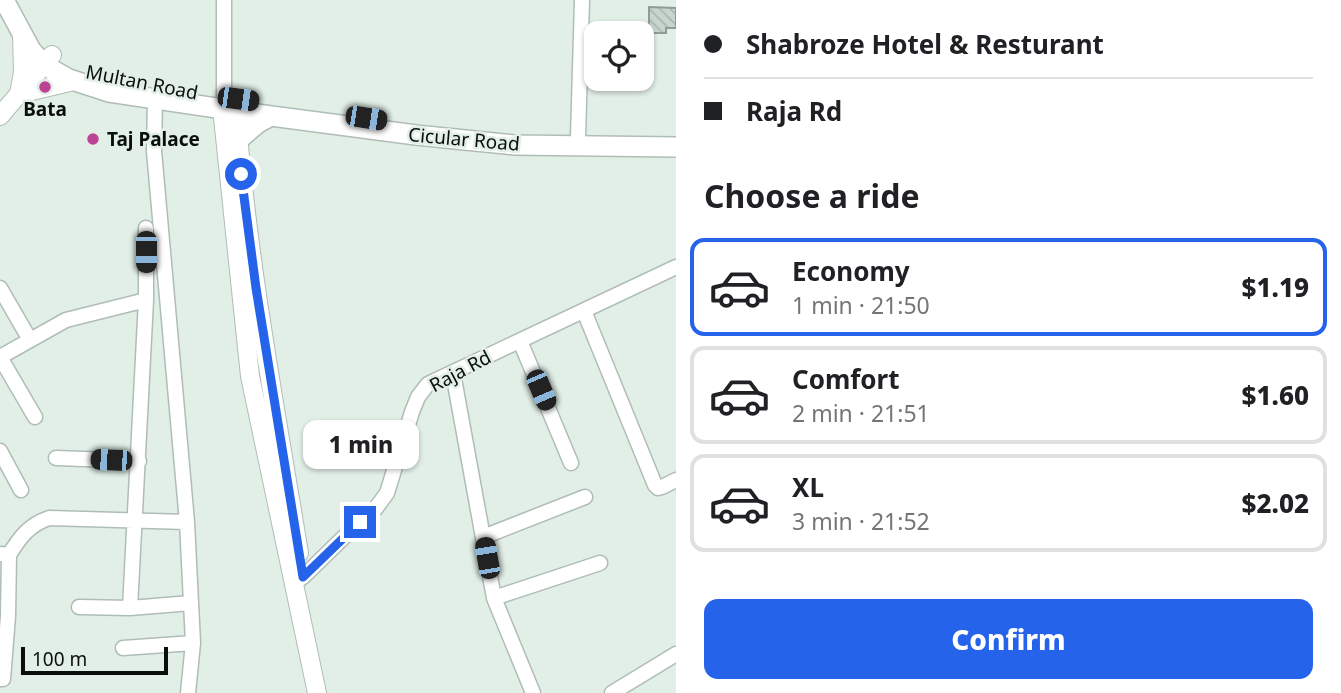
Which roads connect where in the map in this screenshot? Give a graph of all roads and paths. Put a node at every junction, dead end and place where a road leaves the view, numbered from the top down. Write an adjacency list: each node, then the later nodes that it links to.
1 (4, 0): 5 (highway, Cicular Road)
2 (18, 0): 6 (highway, Multan Road)
3 (224, 0): 10 (street)
4 (582, 0): 14 (street)
5 (22, 34): 6 (highway, Cicular Road); 8 (main road)
6 (48, 60): 7 (highway, Cicular Road); 8 (main road); 10 (highway, Multan Road)
7 (74, 82): 8 (main road); 9 (highway, Cicular Road)
8 (19, 94): 11 (main road)
9 (155, 97): 10 (highway, Cicular Road); 36 (street)
10 (227, 105): 12 (highway, Cicular Road); 13 (highway, Multan Road); 16 (main road); 40 (main road)
11 (0, 116)
12 (271, 116): 13 (highway, Cicular Road); 16 (highway)
13 (417, 130): 14 (highway, Multan Road); 17 (highway, Cicular Road)
14 (578, 137): 15 (highway, Multan Road)
15 (676, 137)
16 (239, 140): 40 (main road)
17 (676, 147)
18 (146, 228): 21 (street)
19 (676, 268): 22 (street, Raja Rd)
20 (0, 288): 23 (street)
21 (146, 300): 23 (street); 30 (street)
22 (584, 311): 24 (street, Raja Rd); 32 (street)
23 (30, 340): 25 (street)
24 (520, 341): 26 (street, Raja Rd); 31 (street)
25 (0, 357): 27 (street)
26 (453, 373): 37 (street); 40 (street, Raja Rd)
27 (35, 416)
28 (0, 451): 33 (street)
29 (56, 458): 30 (street)
30 (139, 461): 35 (street)
31 (571, 463)
32 (676, 480)
33 (21, 490)
34 (585, 497): 37 (street)
35 (135, 520): 36 (street); 38 (street); 44 (street)
36 (187, 522): 42 (street)
37 (483, 537): 41 (street)
38 (5, 555): 48 (street)
39 (600, 563): 41 (street)
40 (298, 580): 50 (main road); 51 (main road)
41 (494, 598): 52 (street)
42 (191, 603): 44 (street); 45 (street)
43 (79, 607): 44 (street)
44 (130, 608)
45 (193, 643): 46 (street); 49 (street)
46 (123, 648)
47 (676, 654): 53 (street)
48 (0, 679)
49 (188, 693)
50 (317, 693)
51 (329, 693)
52 (533, 693)
53 (612, 693)

